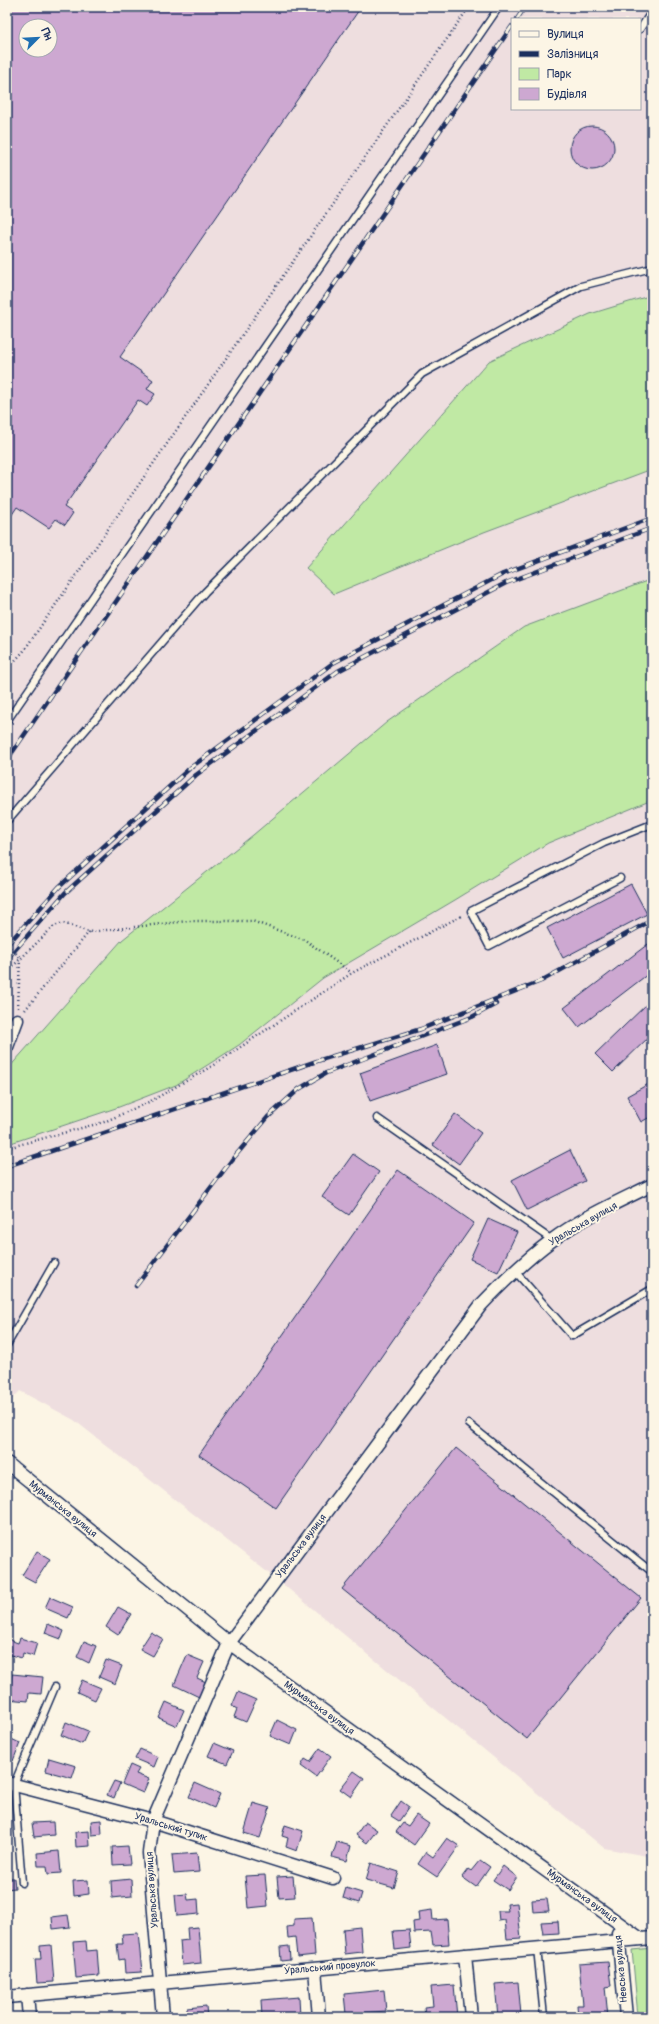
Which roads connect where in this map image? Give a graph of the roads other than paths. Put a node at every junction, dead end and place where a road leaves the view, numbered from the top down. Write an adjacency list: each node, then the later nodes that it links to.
1 (499, 7): 5 (lane)
2 (652, 11): 3 (lane)
3 (641, 28)
4 (652, 268): 6 (lane)
5 (7, 721)
6 (7, 821)
7 (652, 824): 8 (lane)
8 (620, 878)
9 (17, 1020): 10 (street)
10 (7, 1047)
11 (377, 1118): 13 (lane)
12 (652, 1185): 13 (street, Уральська вулиця)
13 (552, 1240): 15 (street, Уральська вулиця)
14 (54, 1263): 17 (lane)
15 (514, 1270): 16 (lane); 21 (street, Уральська вулиця)
16 (652, 1289)
17 (7, 1346)
18 (469, 1424): 20 (lane)
19 (7, 1463): 21 (street, Мурманська вулиця)
20 (652, 1572)
21 (229, 1643): 24 (street, Уральська вулиця); 27 (street, Мурманська вулиця)
22 (55, 1687): 23 (lane)
23 (10, 1784): 24 (street, Уральський тупик); 26 (lane)
24 (153, 1821): 25 (street, Уральський тупик); 33 (street, Уральська вулиця)
25 (333, 1878)
26 (22, 1883)
27 (617, 1922): 28 (street, Мурманська вулиця); 29 (street, Невська вулиця)
28 (647, 1938): 29 (street, Уральський провулок)
29 (619, 1941): 30 (street, Уральський провулок); 41 (street, Невська вулиця)
30 (537, 1948): 31 (street, Уральський провулок); 40 (lane)
31 (465, 1955): 32 (street, Уральський провулок); 39 (street)
32 (315, 1969): 33 (street, Уральський провулок); 38 (street)
33 (160, 1983): 34 (street, Уральський провулок); 37 (street, Уральська вулиця)
34 (26, 1995): 35 (street, Уральський провулок); 36 (street)
35 (7, 1997)
36 (28, 2017)
37 (163, 2017)
38 (319, 2017)
39 (471, 2017)
40 (544, 2017)
41 (626, 2017)

